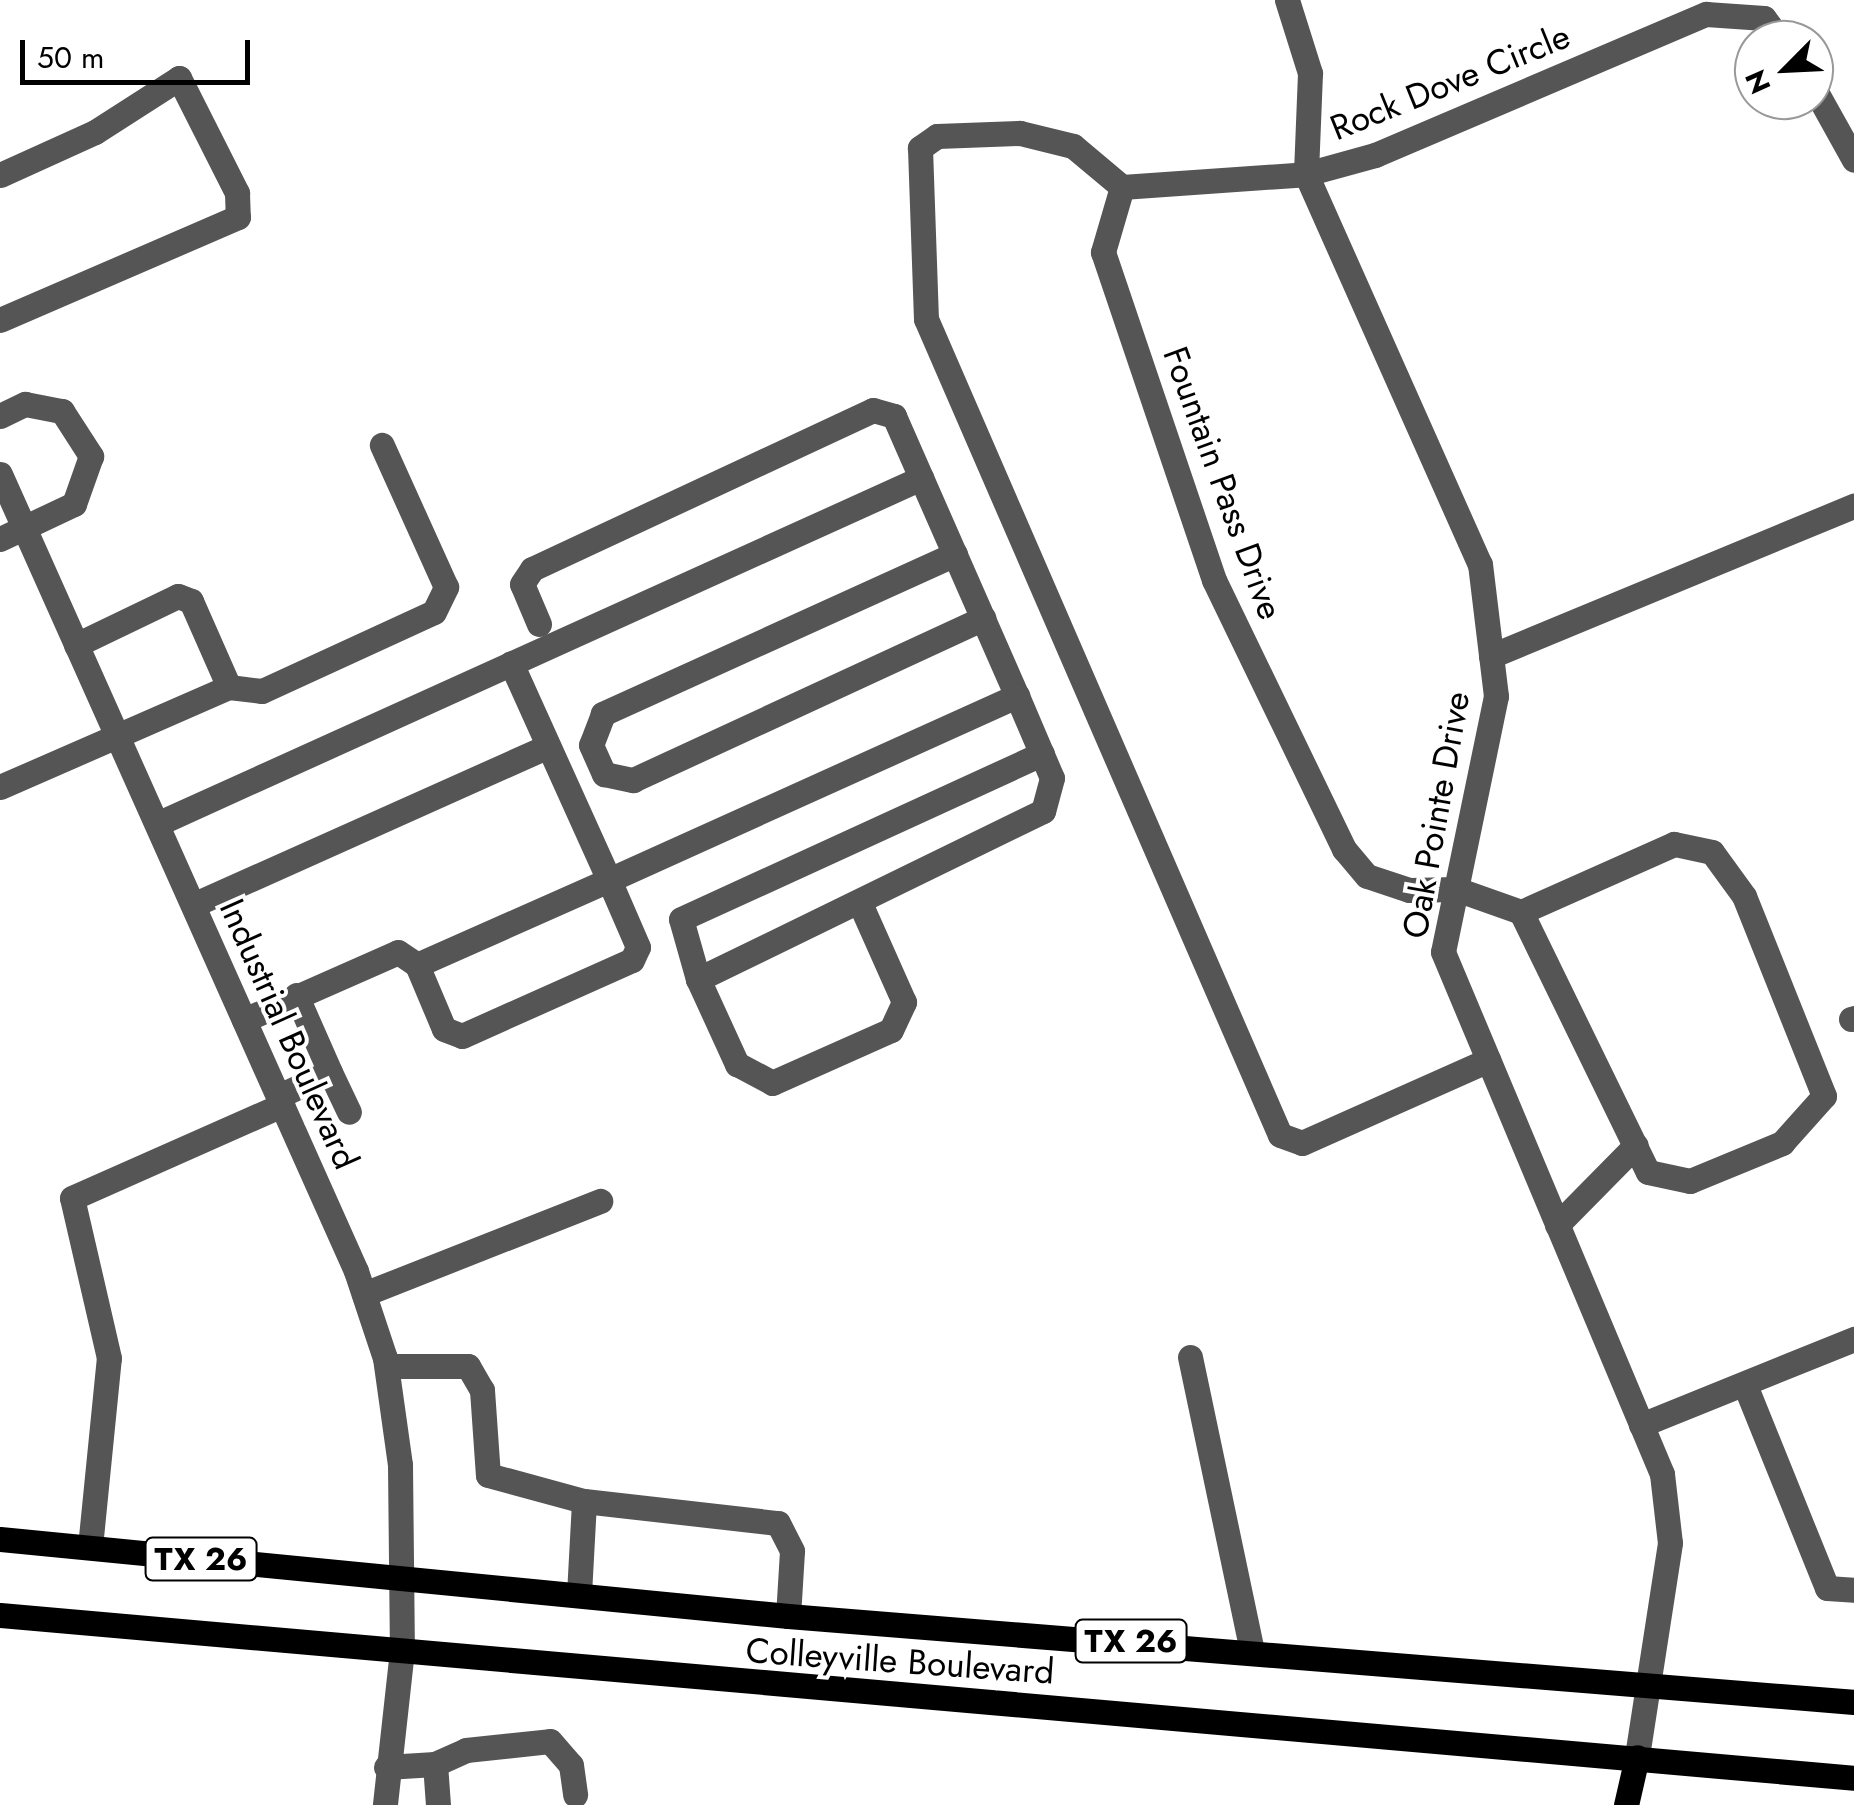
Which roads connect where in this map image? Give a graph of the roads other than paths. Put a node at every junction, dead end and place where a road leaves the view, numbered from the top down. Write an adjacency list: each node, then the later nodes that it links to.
1 (1287, 0): 5 (street, Oak Pointe Drive)
2 (1765, 20): 5 (street, Rock Dove Circle)
3 (1832, 120): 4 (street)
4 (1854, 160)
5 (1306, 174): 7 (street); 20 (street, Oak Pointe Drive)
6 (0, 175): 8 (street)
7 (1122, 187): 30 (street, Fountain Pass Drive); 38 (street)
8 (0, 320)
9 (0, 416): 14 (street)
10 (382, 445): 22 (street)
11 (0, 474): 14 (street, Industrial Boulevard)
12 (921, 478): 16 (street); 18 (street); 21 (street)
13 (1854, 506): 20 (street)
14 (24, 528): 15 (street); 19 (street, Industrial Boulevard)
15 (0, 538)
16 (955, 554): 17 (street); 17 (street)
17 (983, 618): 23 (street)
18 (539, 624)
19 (76, 644): 22 (street); 24 (street, Industrial Boulevard)
20 (1491, 656): 30 (street, Oak Pointe Drive)
21 (510, 663): 25 (street); 28 (street)
22 (230, 687): 24 (street)
23 (1017, 696): 26 (street); 29 (street)
24 (118, 738): 27 (street); 28 (street, Industrial Boulevard)
25 (548, 746): 29 (street); 32 (street)
26 (1042, 754): 31 (street); 35 (street)
27 (0, 787)
28 (157, 824): 32 (street, Industrial Boulevard)
29 (609, 880): 34 (street); 34 (street)
30 (1456, 890): 33 (street, Fountain Pass Drive); 38 (street, Oak Pointe Drive)
31 (860, 903): 35 (street); 35 (street)
32 (193, 905): 37 (street, Industrial Boulevard)
33 (1521, 912): 42 (street); 42 (street)
34 (417, 966): 36 (street)
35 (698, 979)
36 (296, 995): 37 (street); 39 (street)
37 (244, 1020): 40 (street, Industrial Boulevard)
38 (1488, 1060): 44 (street, Oak Pointe Drive)
39 (330, 1072): 40 (street); 41 (street)
40 (281, 1101): 45 (street, Industrial Boulevard); 53 (street)
41 (349, 1112)
42 (1636, 1145): 44 (street)
43 (600, 1202): 45 (street)
44 (1557, 1226): 50 (street, Oak Pointe Drive)
45 (364, 1294): 48 (street, Industrial Boulevard)
46 (1854, 1339): 49 (street)
47 (1190, 1357): 60 (street)
48 (387, 1366): 51 (street); 54 (street, Industrial Boulevard)
49 (1745, 1385): 50 (street); 55 (street)
50 (1641, 1425): 61 (street, Oak Pointe Drive)
51 (584, 1502): 56 (street); 58 (street)
52 (0, 1539): 53 (main road, Colleyville Boulevard / TX 26)
53 (90, 1547): 54 (main road, Colleyville Boulevard / TX 26)
54 (401, 1580): 56 (main road, Colleyville Boulevard / TX 26); 59 (street, Industrial Boulevard)
55 (1854, 1590)
56 (579, 1594): 58 (main road, Colleyville Boulevard / TX 26)
57 (0, 1616): 59 (main road, Colleyville Boulevard / TX 26)
58 (788, 1616): 60 (main road, Colleyville Boulevard / TX 26)
59 (402, 1650): 63 (main road, Colleyville Boulevard / TX 26); 65 (street, Industrial Boulevard)
60 (1252, 1650): 61 (main road, Colleyville Boulevard / TX 26)
61 (1648, 1683): 62 (main road, Colleyville Boulevard / TX 26); 63 (street, Oak Pointe Drive)
62 (1854, 1702)
63 (1637, 1758): 66 (main road, Colleyville Boulevard / TX 26); 70 (main road)
64 (435, 1764): 65 (street); 67 (street); 69 (street)
65 (386, 1767): 68 (street, Industrial Boulevard)
66 (1854, 1778)
67 (575, 1795)
68 (385, 1805)
69 (438, 1805)
70 (1626, 1805)

